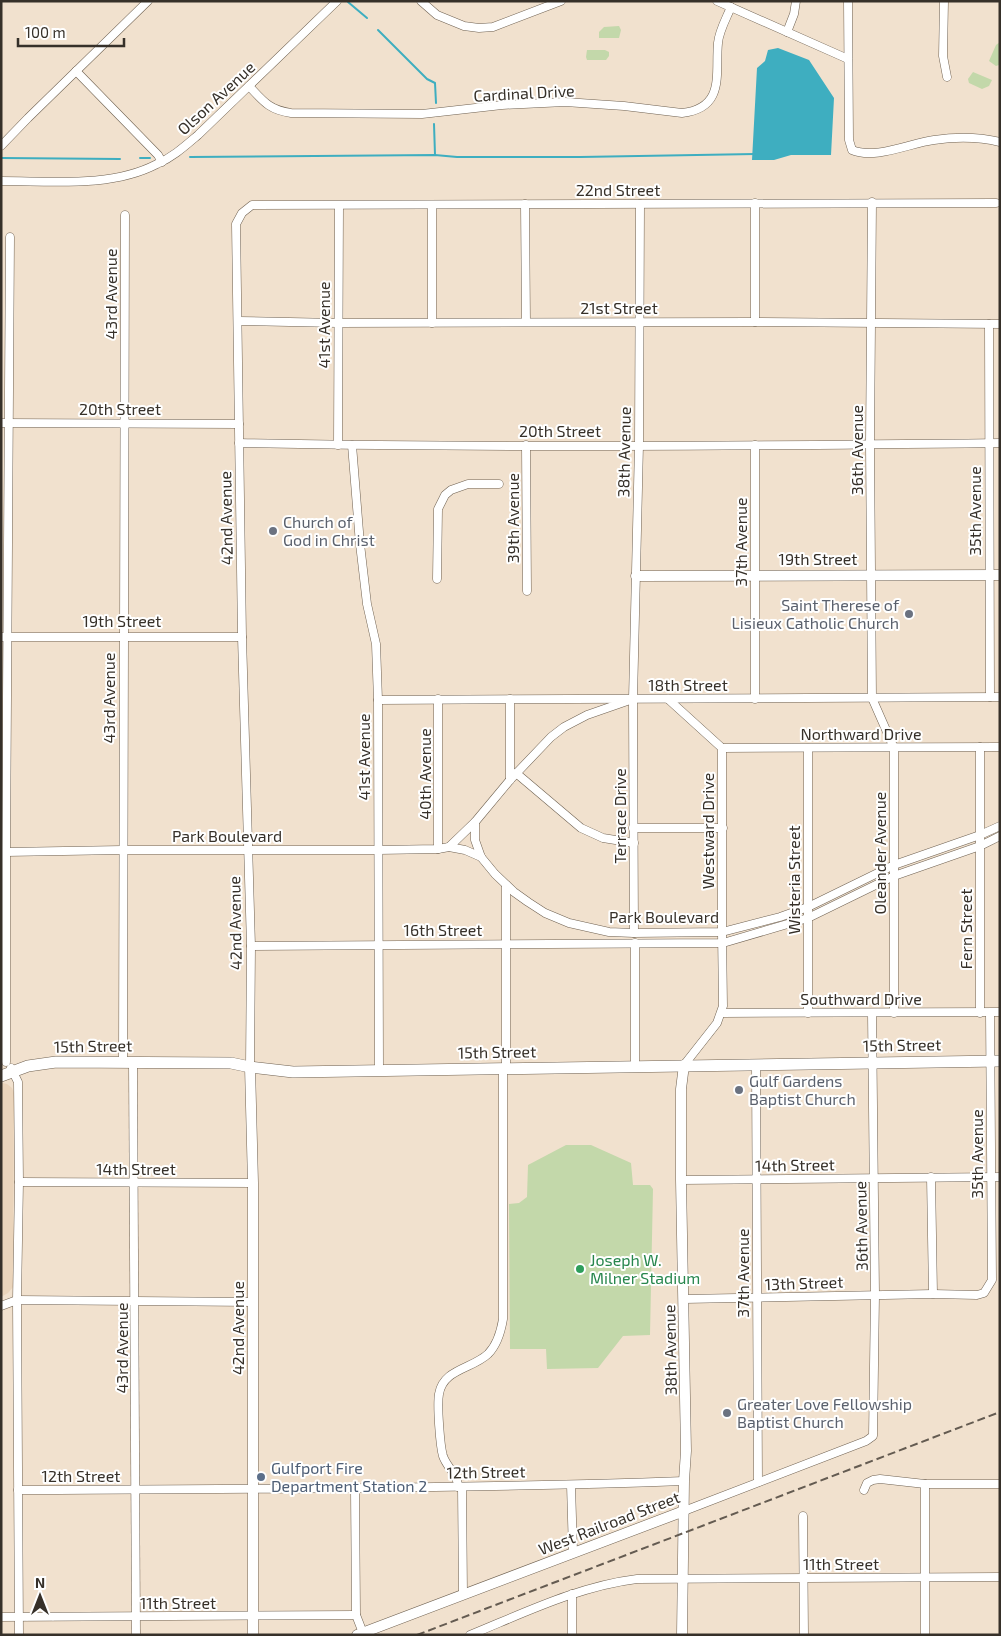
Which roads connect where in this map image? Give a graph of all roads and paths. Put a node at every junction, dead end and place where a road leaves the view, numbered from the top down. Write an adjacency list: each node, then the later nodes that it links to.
1 (148, 1): 13 (street)
2 (337, 1): 15 (street, Olson Avenue)
3 (421, 1): 9 (street)
4 (561, 1): 9 (street)
5 (717, 1): 10 (street)
6 (796, 1): 11 (street)
7 (848, 1): 12 (street)
8 (944, 1): 14 (street)
9 (430, 4)
10 (731, 7): 11 (street); 15 (street, Cardinal Drive)
11 (787, 32): 12 (street)
12 (848, 58): 16 (street)
13 (76, 71): 17 (street); 18 (street)
14 (946, 77)
15 (249, 86): 18 (street, Olson Avenue)
16 (1000, 142)
17 (1, 146)
18 (162, 162): 19 (street, Olson Avenue)
19 (1, 182)
20 (872, 202): 21 (street, 22nd Street); 22 (street, 22nd Street); 36 (street, 36th Avenue)
21 (755, 203): 24 (street, 22nd Street); 33 (street)
22 (996, 203)
23 (525, 204): 24 (street, 22nd Street); 26 (street, 22nd Street); 31 (street)
24 (640, 204): 32 (street, 38th Avenue)
25 (339, 206): 26 (street, 22nd Street); 27 (street, 22nd Street); 34 (street, 41st Avenue)
26 (432, 206): 35 (street)
27 (242, 213): 30 (street, 42nd Avenue)
28 (125, 215): 40 (street, 43rd Avenue)
29 (10, 237): 39 (street)
30 (238, 321): 34 (street, 21st Street); 41 (street, 42nd Avenue)
31 (526, 322): 32 (street, 21st Street); 35 (street, 21st Street)
32 (639, 322): 33 (street, 21st Street); 50 (street, 38th Avenue)
33 (754, 322): 36 (street, 21st Street)
34 (337, 323): 35 (street, 21st Street); 46 (street, 41st Avenue)
35 (432, 323)
36 (872, 324): 37 (street, 21st Street); 45 (street, 36th Avenue)
37 (989, 324): 38 (street, 21st Street); 43 (street, 35th Avenue)
38 (1000, 324)
39 (5, 423): 40 (street, 20th Street); 59 (street)
40 (125, 423): 41 (street, 20th Street); 58 (street, 43rd Avenue)
41 (239, 424): 42 (street, 42nd Avenue)
42 (240, 443): 46 (street, 20th Street); 60 (street, 42nd Avenue)
43 (988, 443): 44 (street, 20th Street); 45 (street, 20th Street); 54 (street, 35th Avenue)
44 (1000, 443)
45 (870, 444): 49 (street, 20th Street); 52 (street, 36th Avenue)
46 (338, 445): 47 (street, 20th Street)
47 (352, 445): 48 (street, 20th Street); 67 (street, 41st Avenue)
48 (526, 445): 50 (street, 20th Street); 57 (street, 39th Avenue)
49 (755, 445): 50 (street, 20th Street); 53 (street, 37th Avenue)
50 (639, 446): 55 (street, 38th Avenue)
51 (500, 484): 56 (street)
52 (872, 574): 53 (street, 19th Street); 54 (street, 19th Street); 64 (street, 36th Avenue)
53 (754, 575): 55 (street, 19th Street); 63 (street, 37th Avenue)
54 (994, 575): 61 (street, 35th Avenue)
55 (636, 576): 65 (street, 38th Avenue)
56 (436, 579)
57 (527, 591)
58 (124, 636): 59 (street, 19th Street); 60 (street, 19th Street); 87 (street, 43rd Avenue)
59 (4, 637): 90 (street)
60 (242, 637): 88 (street, 42nd Avenue)
61 (990, 697): 62 (street, 18th Street); 64 (street, 18th Street)
62 (1000, 697)
63 (754, 698): 64 (street, 18th Street); 66 (street, 18th Street)
64 (872, 698): 74 (street, Oleander Avenue)
65 (633, 699): 66 (street, 18th Street); 69 (street, 18th Street); 75 (street); 79 (street, Terrace Drive)
66 (668, 699): 72 (street)
67 (378, 700): 68 (street, 18th Street); 89 (street, 41st Avenue)
68 (438, 700): 69 (street, 18th Street); 86 (street, 40th Avenue)
69 (510, 700): 76 (street)
70 (1000, 746): 71 (street, Northward Drive)
71 (980, 747): 74 (street, Northward Drive); 81 (street)
72 (722, 748): 73 (street, Northward Drive); 80 (street, Westward Drive)
73 (808, 748): 74 (street, Northward Drive); 95 (street, Wisteria Street)
74 (894, 748): 92 (street, Oleander Avenue)
75 (516, 773): 76 (street); 83 (street)
76 (510, 780): 77 (street)
77 (475, 822): 85 (street); 91 (street, Park Boulevard)
78 (1000, 826): 81 (street, Park Boulevard)
79 (633, 828): 80 (street); 83 (street, Terrace Drive)
80 (723, 828): 97 (street, Westward Drive)
81 (980, 835): 84 (street, Fern Street); 92 (street, Park Boulevard)
82 (1000, 836): 84 (street, Park Boulevard)
83 (634, 843): 98 (street, Terrace Drive)
84 (980, 846): 93 (street, Park Boulevard); 105 (street, Fern Street)
85 (449, 847): 86 (street, Park Boulevard); 91 (street, Park Boulevard)
86 (438, 848): 89 (street, Park Boulevard)
87 (122, 850): 88 (street, Park Boulevard); 90 (street, Park Boulevard); 113 (street, 43rd Avenue)
88 (248, 850): 89 (street, Park Boulevard); 104 (street, 42nd Avenue)
89 (378, 850): 103 (street, 41st Avenue)
90 (6, 852): 116 (street)
91 (481, 857): 94 (street, Park Boulevard)
92 (894, 865): 93 (street, Oleander Avenue); 95 (street, Park Boulevard)
93 (894, 876): 96 (street, Park Boulevard); 110 (street, Oleander Avenue)
94 (506, 885): 98 (street, Park Boulevard); 99 (street)
95 (808, 907): 96 (street, Wisteria Street); 97 (street, Park Boulevard)
96 (808, 918): 102 (street, Park Boulevard); 108 (street, Wisteria Street)
97 (722, 932): 98 (street, Park Boulevard); 102 (street, Westward Drive)
98 (634, 933): 100 (street)
99 (506, 943): 100 (street, 16th Street); 103 (street, 16th Street); 120 (street)
100 (585, 943): 101 (street, 16th Street)
101 (635, 943): 102 (street, Park Boulevard); 118 (street)
102 (723, 943): 111 (street, Westward Drive)
103 (378, 944): 104 (street, 16th Street); 121 (street, 41st Avenue)
104 (251, 946): 119 (street, 42nd Avenue)
105 (980, 1012): 106 (street, Southward Drive); 110 (street, Southward Drive)
106 (990, 1012): 107 (street, Southward Drive); 112 (street, 35th Avenue)
107 (1000, 1012)
108 (808, 1013): 109 (street, Southward Drive); 111 (street, Southward Drive)
109 (872, 1013): 110 (street, Southward Drive); 114 (street, 36th Avenue)
110 (894, 1013)
111 (722, 1014): 117 (street)
112 (995, 1061): 114 (main road, 15th Street); 124 (street, 35th Avenue)
113 (128, 1062): 116 (main road, 15th Street); 119 (main road, 15th Street); 130 (street, 43rd Avenue)
114 (873, 1062): 115 (main road, 15th Street); 126 (street, 36th Avenue)
115 (756, 1064): 117 (main road, 15th Street); 127 (street, 37th Avenue)
116 (7, 1065): 122 (main road, 15th Street); 129 (street)
117 (684, 1065): 118 (main road, 15th Street); 128 (street, 38th Avenue)
118 (635, 1066): 120 (main road, 15th Street)
119 (250, 1067): 121 (main road, 15th Street); 131 (street, 42nd Avenue)
120 (504, 1068): 121 (main road, 15th Street); 147 (street)
121 (379, 1070)
122 (1, 1076)
123 (932, 1177): 124 (street, 14th Street); 126 (street, 14th Street); 133 (street)
124 (990, 1177): 125 (street, 14th Street); 132 (street, 35th Avenue)
125 (1000, 1177)
126 (874, 1178): 127 (street, 14th Street); 134 (street, 36th Avenue)
127 (757, 1179): 128 (street, 14th Street); 135 (street, 37th Avenue)
128 (681, 1180): 136 (street, 38th Avenue)
129 (19, 1182): 130 (street, 14th Street); 137 (street)
130 (134, 1183): 131 (street, 14th Street); 138 (street, 43rd Avenue)
131 (253, 1183): 139 (street, 42nd Avenue)
132 (984, 1293): 133 (street, 13th Street)
133 (933, 1294): 134 (street, 13th Street)
134 (875, 1295): 135 (street, 13th Street); 141 (street, 36th Avenue)
135 (757, 1298): 136 (street, 13th Street); 143 (street, 37th Avenue)
136 (684, 1299): 142 (street, 38th Avenue)
137 (17, 1300): 138 (street); 140 (street); 150 (street)
138 (135, 1301): 139 (street); 151 (street, 43rd Avenue)
139 (252, 1302): 148 (street, 42nd Avenue)
140 (1, 1306)
141 (872, 1438): 143 (street, West Railroad Street)
142 (684, 1482): 146 (street, 12th Street); 153 (street, 38th Avenue)
143 (758, 1482): 153 (street, West Railroad Street)
144 (925, 1484): 145 (street); 152 (street); 159 (street)
145 (1000, 1484)
146 (571, 1485): 147 (street, 12th Street); 155 (street)
147 (460, 1487): 149 (street, 12th Street); 160 (street)
148 (252, 1489): 149 (street, 12th Street); 151 (street, 12th Street); 164 (street, 42nd Avenue)
149 (355, 1489): 162 (street)
150 (18, 1490): 151 (street, 12th Street); 163 (street)
151 (136, 1490): 166 (street, 43rd Avenue)
152 (864, 1490)
153 (684, 1511): 155 (street, West Railroad Street); 157 (street, 38th Avenue)
154 (803, 1516): 158 (street)
155 (573, 1552): 160 (street, West Railroad Street)
156 (1000, 1577): 159 (street, 11th Street)
157 (682, 1578): 158 (street, 11th Street); 161 (street); 173 (street, 38th Avenue)
158 (803, 1578): 159 (street, 11th Street); 174 (street)
159 (925, 1578): 175 (street)
160 (463, 1594): 167 (street, West Railroad Street)
161 (572, 1594): 171 (street); 172 (street)
162 (356, 1615): 164 (street, 11th Street); 167 (street)
163 (18, 1616): 165 (street, 11th Street); 166 (street, 11th Street); 168 (street)
164 (253, 1616): 166 (street, 11th Street); 170 (street, 42nd Avenue)
165 (1, 1617)
166 (136, 1617): 169 (street, 43rd Avenue)
167 (360, 1634)
168 (19, 1635)
169 (136, 1635)
170 (253, 1635)
171 (470, 1635)
172 (572, 1635)
173 (682, 1635)
174 (804, 1635)
175 (925, 1635)

